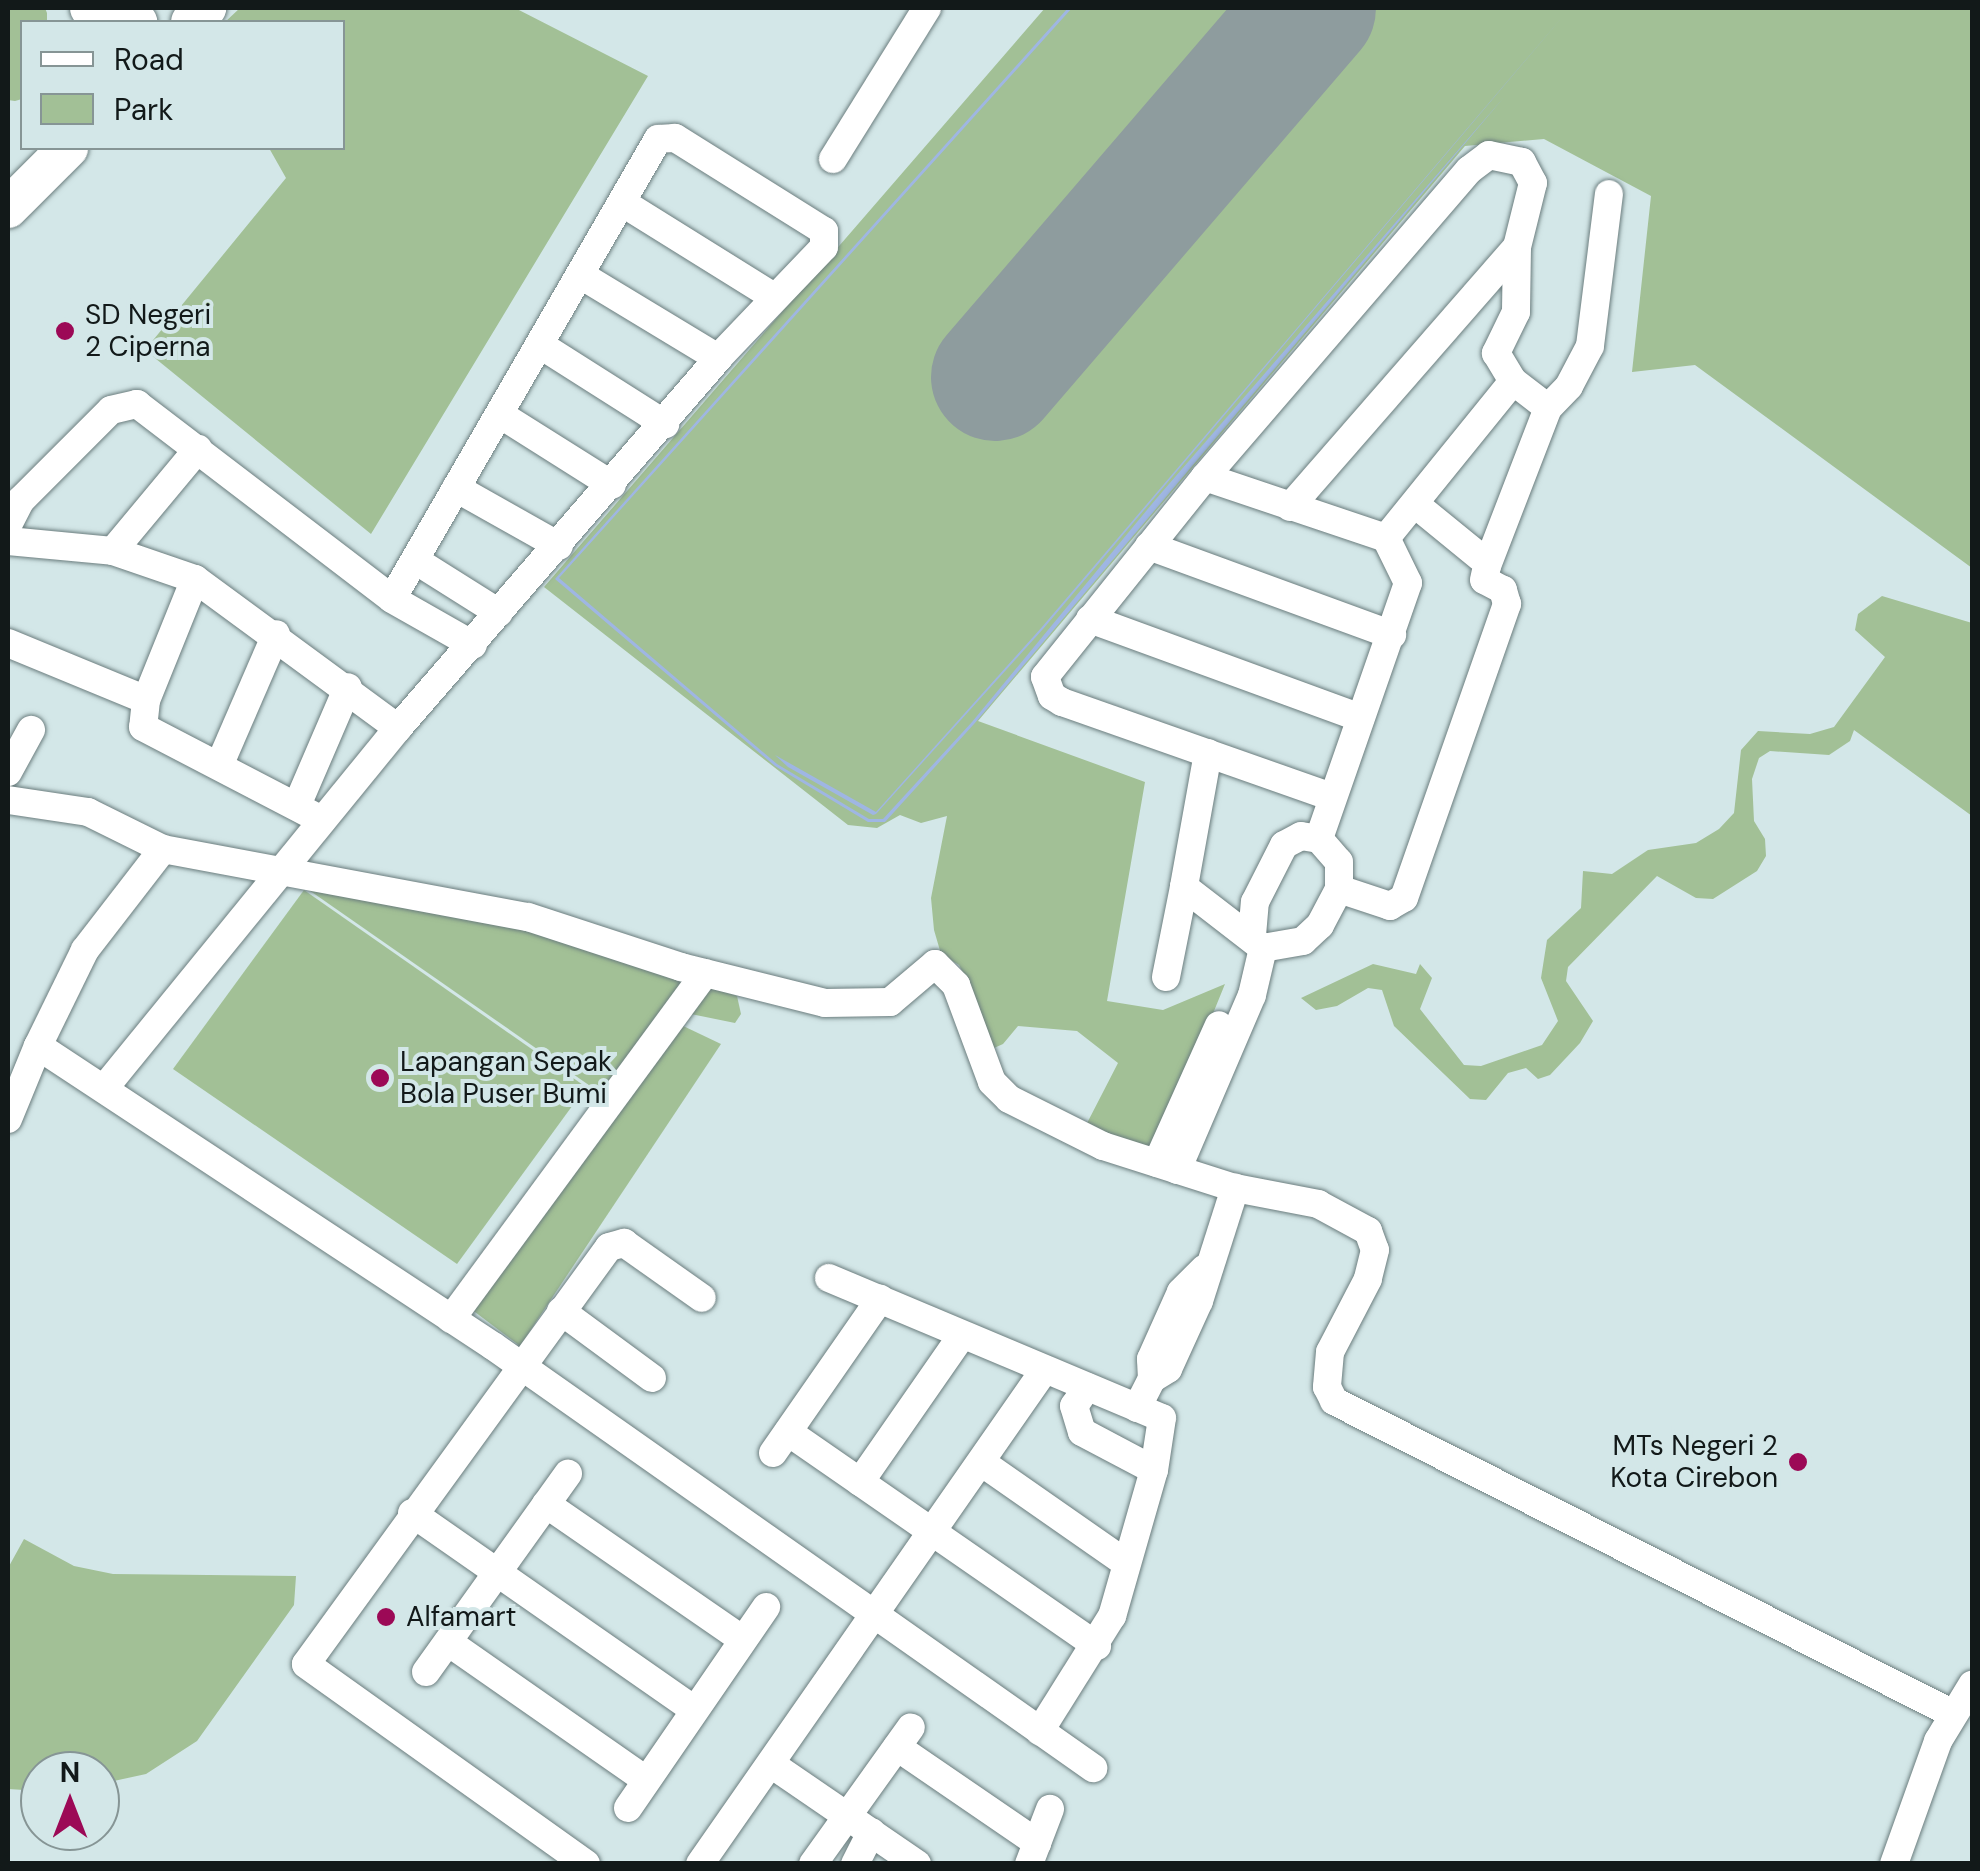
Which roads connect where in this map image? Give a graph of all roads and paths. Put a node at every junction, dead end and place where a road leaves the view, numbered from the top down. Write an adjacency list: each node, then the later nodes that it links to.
1 (926, 8): 4 (street)
2 (31, 150): 6 (highway)
3 (66, 150): 8 (highway)
4 (833, 159)
5 (1609, 194): 15 (street)
6 (8, 195)
7 (624, 203): 10 (street); 11 (street); 11 (street)
8 (8, 208)
9 (1516, 247): 14 (street); 19 (street); 23 (street)
10 (584, 277): 12 (street); 13 (street)
11 (774, 297): 13 (street)
12 (542, 346): 16 (street); 17 (street)
13 (718, 358): 17 (street)
14 (1513, 380): 15 (street); 22 (street)
15 (1548, 408): 56 (street)
16 (501, 414): 20 (street); 21 (street)
17 (665, 424): 20 (street)
18 (198, 449): 24 (street); 29 (street); 33 (street)
19 (1205, 477): 23 (street); 28 (street)
20 (612, 485): 27 (street)
21 (456, 488): 27 (street); 31 (street)
22 (1415, 504): 25 (street); 30 (street)
23 (1290, 507): 25 (street)
24 (8, 525)
25 (1386, 538): 37 (street)
26 (8, 541): 29 (street)
27 (559, 546): 34 (street)
28 (1149, 546): 35 (street); 37 (street)
29 (113, 551): 32 (street)
30 (1480, 558)
31 (415, 560): 33 (street); 34 (street)
32 (194, 579): 36 (street); 41 (street)
33 (392, 599): 39 (street)
34 (499, 612): 39 (street)
35 (1090, 618): 42 (street); 45 (street)
36 (276, 634): 40 (street); 46 (street)
37 (1392, 635): 42 (street)
38 (8, 643): 41 (street)
39 (473, 645): 43 (street)
40 (348, 688): 43 (street); 50 (street)
41 (146, 700): 50 (street)
42 (1360, 718): 48 (street)
43 (398, 728): 51 (street)
44 (30, 730): 47 (street)
45 (1208, 753): 48 (street); 55 (street)
46 (222, 759)
47 (8, 772)
48 (1332, 797): 52 (street)
49 (8, 800): 53 (street)
50 (298, 803): 51 (street)
51 (322, 820): 54 (street)
52 (1319, 839): 56 (street); 57 (street)
53 (163, 849): 54 (street); 60 (street)
54 (277, 872): 58 (street); 61 (street)
55 (1184, 887): 57 (street); 59 (street)
56 (1339, 889): 57 (street)
57 (1258, 941): 63 (street)
58 (705, 973): 63 (street); 69 (street)
59 (1166, 977)
60 (38, 1046): 61 (street); 62 (street)
61 (106, 1086): 69 (street)
62 (8, 1118)
63 (1167, 1167): 64 (street)
64 (1236, 1188): 75 (street); 93 (street)
65 (829, 1278): 67 (street)
66 (702, 1298): 68 (street)
67 (880, 1299): 70 (street); 79 (street)
68 (561, 1312): 71 (street); 73 (street)
69 (451, 1319): 71 (street)
70 (962, 1335): 72 (street); 79 (street)
71 (520, 1364): 81 (street); 86 (street)
72 (1045, 1369): 74 (street); 76 (street)
73 (652, 1378)
74 (1087, 1387): 75 (street); 77 (street)
75 (1137, 1408): 77 (street)
76 (981, 1462): 82 (street); 83 (street)
77 (1154, 1470): 83 (street)
78 (568, 1474): 80 (street)
79 (860, 1482): 82 (street)
80 (546, 1504): 84 (street); 87 (street)
81 (412, 1514): 84 (street); 103 (street)
82 (932, 1532): 86 (street); 89 (street)
83 (1126, 1563): 89 (street)
84 (497, 1573): 88 (street); 92 (street)
85 (766, 1607): 87 (street)
86 (875, 1614): 94 (street); 95 (street)
87 (743, 1640): 92 (street)
88 (448, 1642): 90 (street); 97 (street)
89 (1097, 1646): 94 (street)
90 (426, 1672)
91 (1972, 1684): 93 (street)
92 (694, 1710): 97 (street)
93 (1952, 1714): 108 (street)
94 (1040, 1731): 96 (street)
95 (771, 1764): 100 (street); 104 (street)
96 (1093, 1768)
97 (646, 1780): 98 (street)
98 (628, 1808)
99 (1050, 1809): 102 (street)
100 (847, 1815): 101 (street); 102 (street); 105 (street)
101 (872, 1832): 106 (street); 107 (street)
102 (1032, 1853)
103 (586, 1864)
104 (700, 1864)
105 (813, 1864)
106 (855, 1864)
107 (917, 1864)
108 (1894, 1864)

